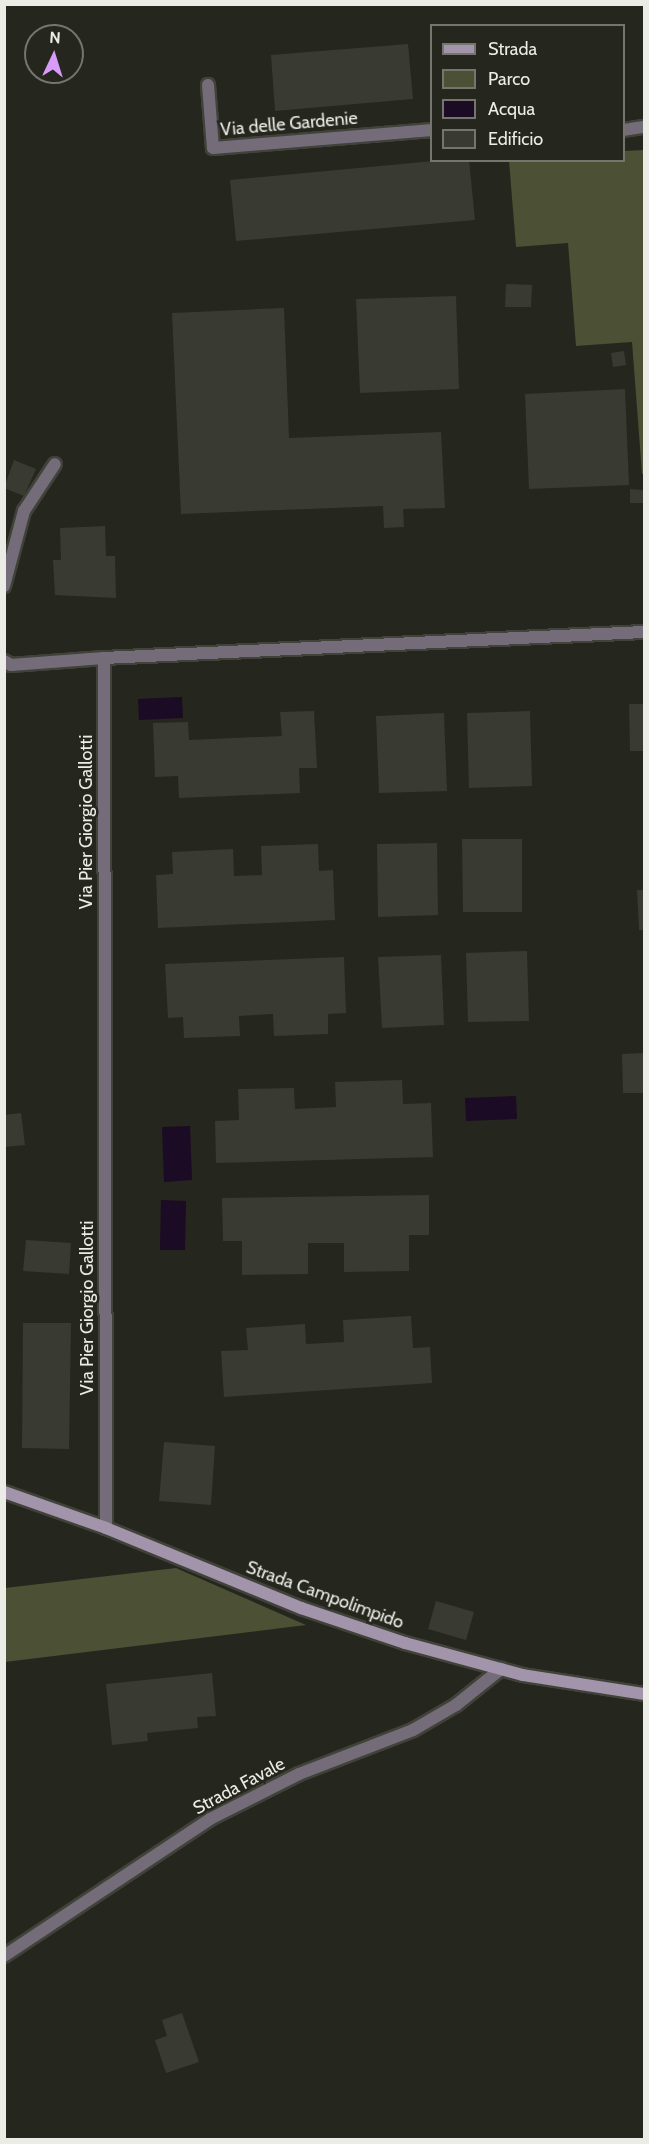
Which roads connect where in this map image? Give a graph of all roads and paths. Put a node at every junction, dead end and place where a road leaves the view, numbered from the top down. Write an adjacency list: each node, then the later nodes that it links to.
1 (208, 85): 3 (street, Via delle Gardenie)
2 (645, 128): 4 (street)
3 (430, 130)
4 (625, 130)
5 (55, 464): 6 (street)
6 (4, 586)
7 (645, 632): 8 (street)
8 (104, 658): 9 (street); 11 (street, Via Pier Giorgio Gallotti)
9 (4, 661)
10 (4, 1492): 11 (street, Strada Campolimpido)
11 (106, 1528): 12 (street, Strada Campolimpido)
12 (501, 1669): 13 (street, Strada Campolimpido); 14 (street, Strada Favale)
13 (645, 1694)
14 (4, 1956)

